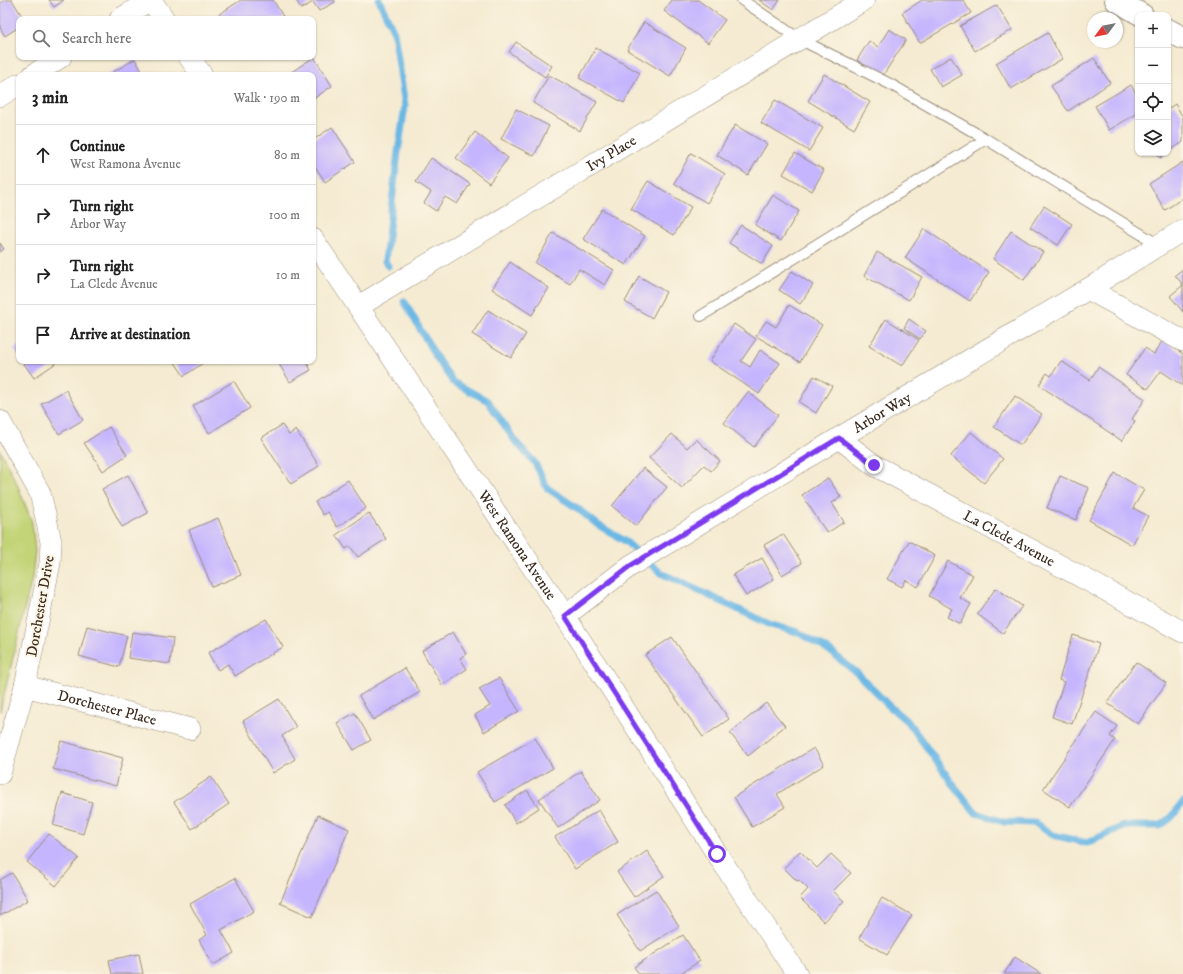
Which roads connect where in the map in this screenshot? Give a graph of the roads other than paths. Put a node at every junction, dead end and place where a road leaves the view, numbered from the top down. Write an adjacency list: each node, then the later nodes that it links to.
1 (150, 0): 6 (street); 7 (street)
2 (742, 0): 10 (lane)
3 (864, 0): 10 (street, Ivy Place)
4 (1116, 0): 5 (main road)
5 (1137, 12)
6 (125, 16)
7 (162, 16)
8 (1171, 32): 9 (main road)
9 (1183, 38)
10 (799, 39): 17 (lane); 22 (street, Ivy Place)
11 (56, 60): 13 (street)
12 (191, 60): 14 (street)
13 (38, 72)
14 (200, 72)
15 (16, 86): 16 (street)
16 (0, 96)
17 (986, 139): 20 (lane); 23 (lane)
18 (1183, 230): 20 (street, Arbor Way)
19 (316, 243): 22 (street, West Ramona Avenue)
20 (1159, 245): 21 (street, Arbor Way)
21 (1088, 289): 24 (street); 26 (street, Arbor Way)
22 (359, 306): 27 (street, West Ramona Avenue)
23 (701, 316)
24 (1183, 341)
25 (0, 421): 29 (street, Dorchester Drive)
26 (839, 438): 27 (street, Arbor Way); 28 (street, La Clede Avenue)
27 (565, 616): 32 (street, West Ramona Avenue)
28 (1183, 632)
29 (25, 686): 30 (street, Dorchester Place); 31 (street, Dorchester Drive)
30 (190, 729)
31 (0, 774)
32 (797, 974)

